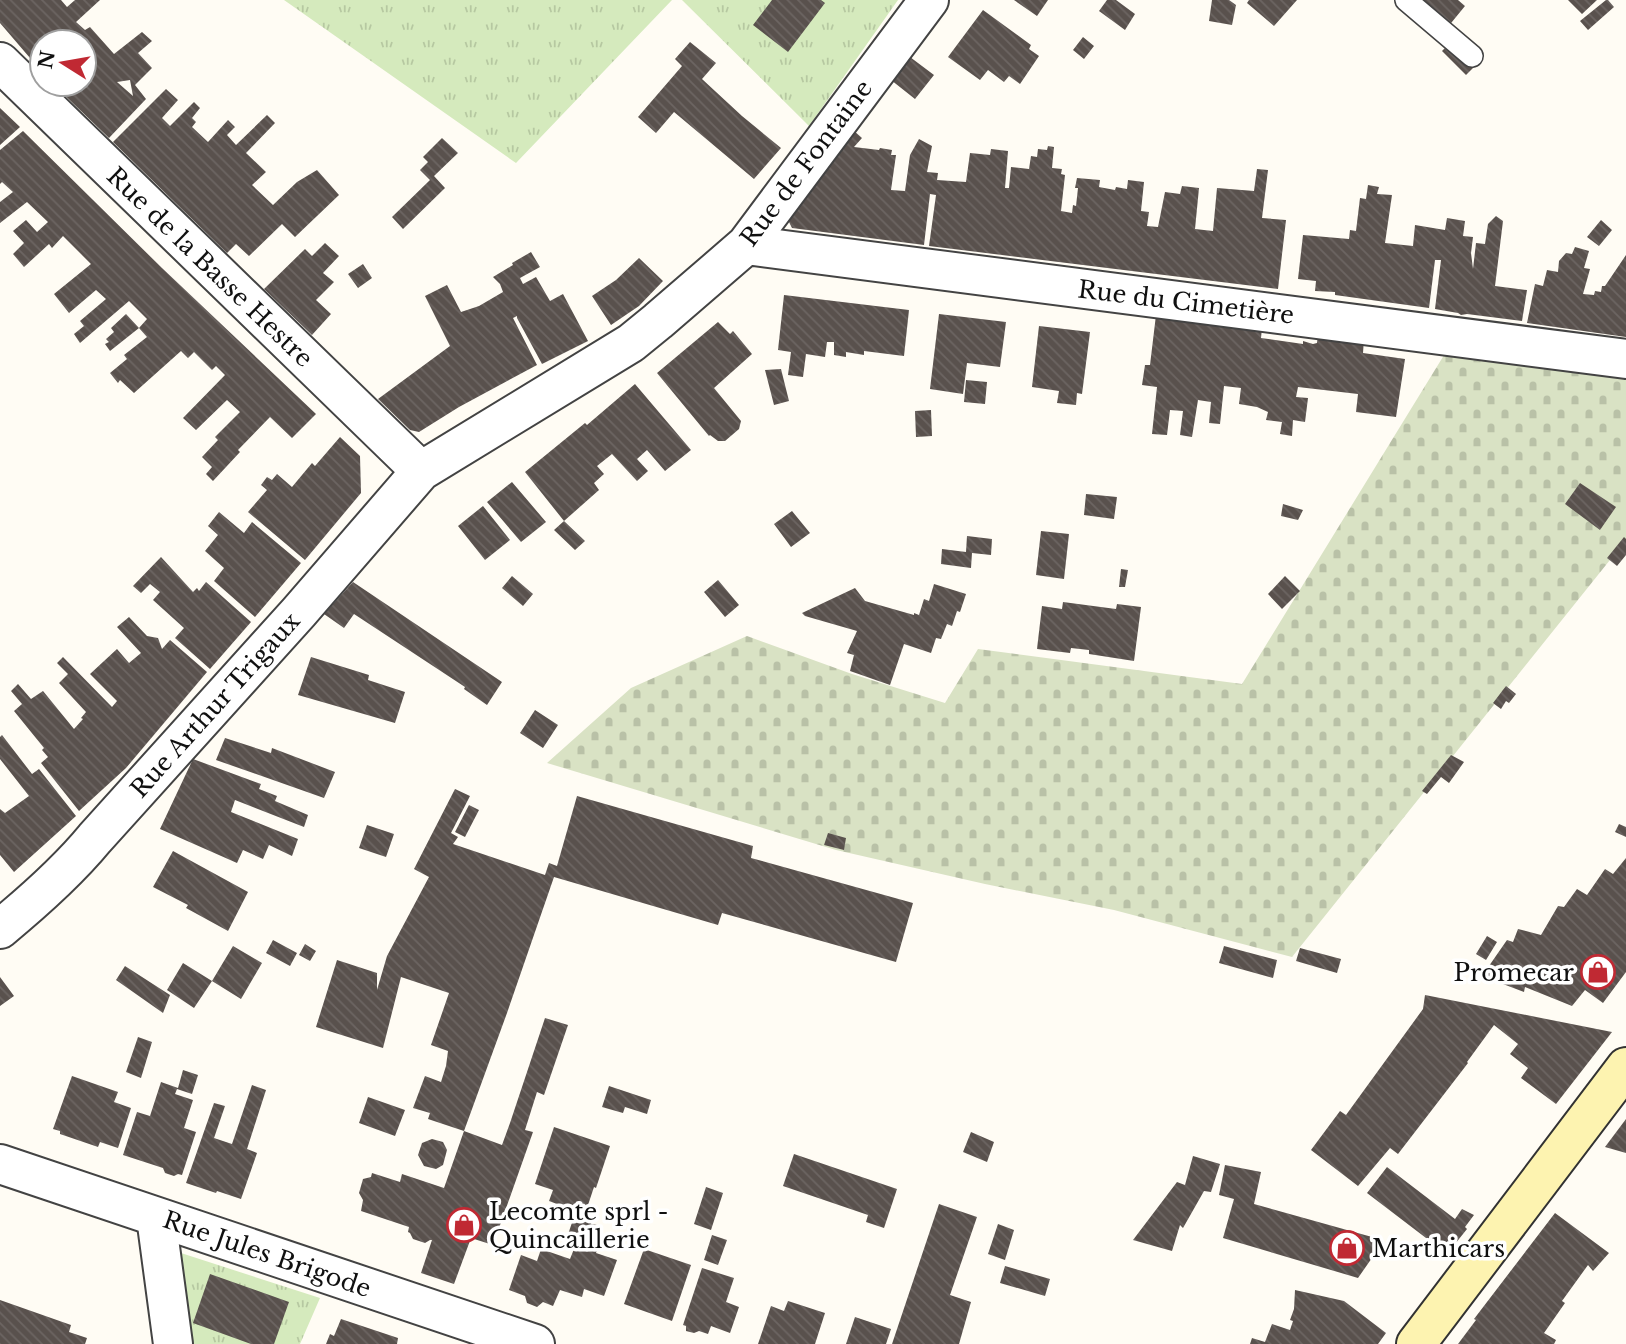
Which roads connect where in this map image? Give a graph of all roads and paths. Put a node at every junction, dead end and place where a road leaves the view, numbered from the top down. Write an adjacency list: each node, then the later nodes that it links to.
1 (929, 0): 5 (street, Rue de Fontaine)
2 (1406, 0): 3 (lane)
3 (1472, 56)
4 (0, 62): 7 (street, Rue de la Basse Hestre)
5 (746, 245): 6 (street, Rue du Cimetière); 7 (street, Rue de Fontaine)
6 (1626, 359)
7 (421, 471): 8 (street, Rue Arthur Trigaux)
8 (0, 929)
9 (1626, 1066): 14 (main road)
10 (0, 1164): 11 (street, Rue Jules Brigode)
11 (156, 1217): 12 (street); 13 (street, Rue Jules Brigode)
12 (173, 1344)
13 (535, 1344)
14 (1416, 1344)

